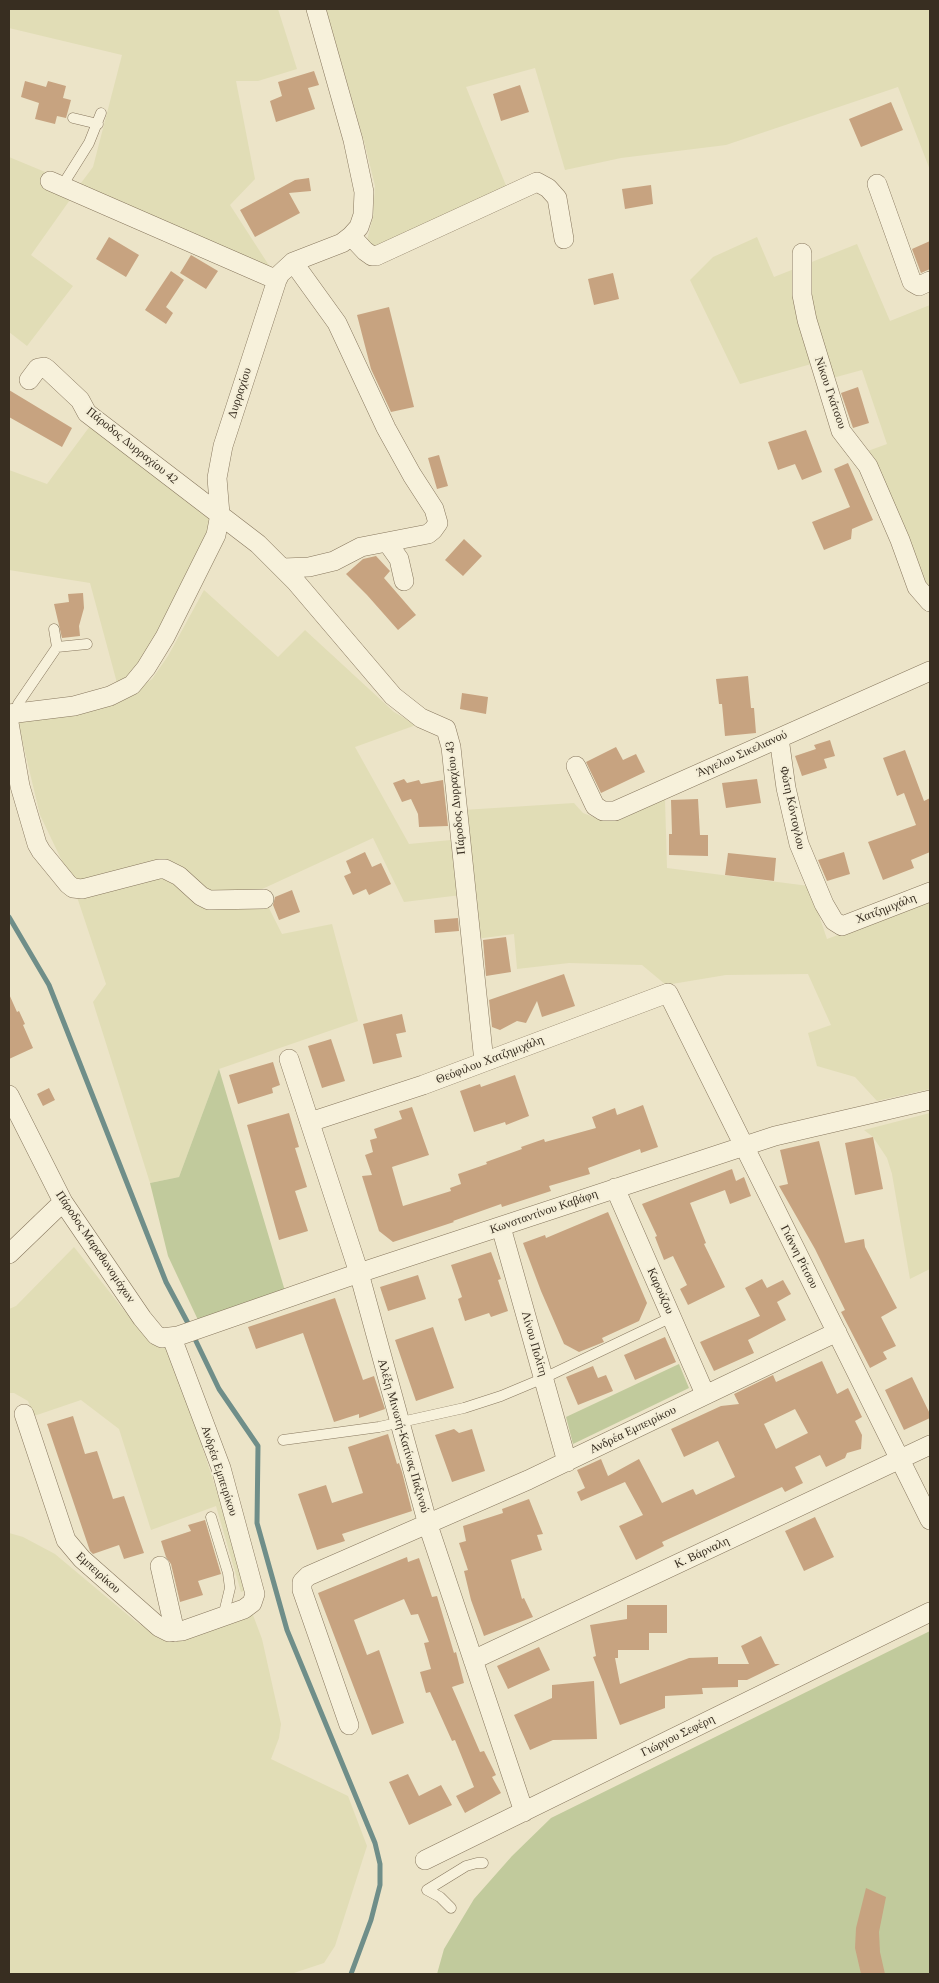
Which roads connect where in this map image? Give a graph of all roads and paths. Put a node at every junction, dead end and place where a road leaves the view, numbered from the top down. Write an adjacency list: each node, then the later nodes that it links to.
1 (316, 9): 7 (street, Δυρραχίου)
2 (101, 113): 4 (lane)
3 (73, 118): 4 (lane)
4 (98, 124): 5 (lane)
5 (56, 184): 11 (street)
6 (877, 184): 12 (street)
7 (351, 236): 8 (street); 10 (street, Δυρραχίου)
8 (564, 239)
9 (802, 252): 18 (street, Νίκου Γκάτσου)
10 (293, 262): 11 (street, Δυρραχίου); 15 (street)
11 (277, 280): 14 (street, Δυρραχίου)
12 (930, 281)
13 (30, 380): 14 (street, Πάροδος Δυρραχίου 42)
14 (220, 514): 16 (street, Πάροδος Δυρραχίου 43); 23 (street, Δυρραχίου)
15 (386, 542): 16 (street); 17 (street)
16 (283, 568): 31 (street, Πάροδος Δυρραχίου 43)
17 (404, 581)
18 (930, 602)
19 (54, 629): 21 (lane)
20 (87, 644): 21 (lane)
21 (57, 647): 23 (lane)
22 (930, 671): 24 (street, Άγγελου Σικελιανού)
23 (12, 717): 27 (street)
24 (779, 738): 25 (street, Άγγελου Σικελιανού); 28 (street, Φώτη Κόντογλου)
25 (576, 766)
26 (930, 892): 28 (street, Χατζημιχάλη)
27 (264, 899)
28 (842, 926)
29 (668, 993): 31 (street, Θεόφιλου Χατζημιχάλη); 36 (street, Γιάννη Ρίτσου)
30 (289, 1059): 34 (street, Αλέξη Μινωτή-Κατίνας Παξινού)
31 (484, 1062): 34 (street, Θεόφιλου Χατζημιχάλη)
32 (9, 1095): 35 (street, Πάροδος Μαραθωνομάχων)
33 (930, 1100): 36 (street, Κωνσταντίνου Καβάφη)
34 (310, 1122): 41 (street, Αλέξη Μινωτή-Κατίνας Παξινού)
35 (15, 1126): 38 (street, Πάροδος Μαραθωνομάχων)
36 (744, 1147): 37 (street, Κωνσταντίνου Καβάφη); 43 (street, Γιάννη Ρίτσου)
37 (615, 1188): 39 (street, Κωνσταντίνου Καβάφη); 42 (street, Καρούζου)
38 (63, 1202): 40 (street); 44 (street, Πάροδος Μαραθωνομάχων)
39 (502, 1227): 41 (street, Κωνσταντίνου Καβάφη); 45 (street, Λίνου Πολίτη)
40 (9, 1254)
41 (359, 1273): 44 (street, Κωνσταντίνου Καβάφη); 48 (street, Αλέξη Μινωτή-Κατίνας Παξινού)
42 (672, 1317): 45 (lane); 46 (street, Καρούζου)
43 (836, 1332): 46 (street, Ανδρέα Εμπειρίκου); 51 (street, Γιάννη Ρίτσου)
44 (170, 1338): 58 (street, Ανδρέα Εμπειρίκου)
45 (544, 1378): 48 (lane); 52 (street, Λίνου Πολίτη)
46 (705, 1394): 52 (street, Ανδρέα Εμπειρίκου)
47 (24, 1414): 59 (street, Εμπειρίκου)
48 (399, 1423): 49 (lane); 55 (street, Αλέξη Μινωτή-Κατίνας Παξινού)
49 (283, 1440)
50 (930, 1445): 51 (street, Κ. Βάρναλη)
51 (900, 1460): 54 (street, Γιάννη Ρίτσου); 60 (street, Κ. Βάρναλη)
52 (566, 1462): 55 (street, Ανδρέα Εμπειρίκου)
53 (211, 1517): 58 (lane)
54 (930, 1520)
55 (428, 1525): 60 (street, Αλέξη Μινωτή-Κατίνας Παξινού); 61 (street, Ανδρέα Εμπειρίκου)
56 (160, 1566): 59 (street)
57 (930, 1612): 62 (street, Γιώργου Σεφέρη)
58 (223, 1617): 59 (street)
59 (175, 1632)
60 (473, 1660): 62 (street, Αλέξη Μινωτή-Κατίνας Παξινού)
61 (349, 1725)
62 (524, 1812): 63 (street, Γιώργου Σεφέρη)
63 (426, 1860)
64 (483, 1864): 65 (lane)
65 (451, 1908)

